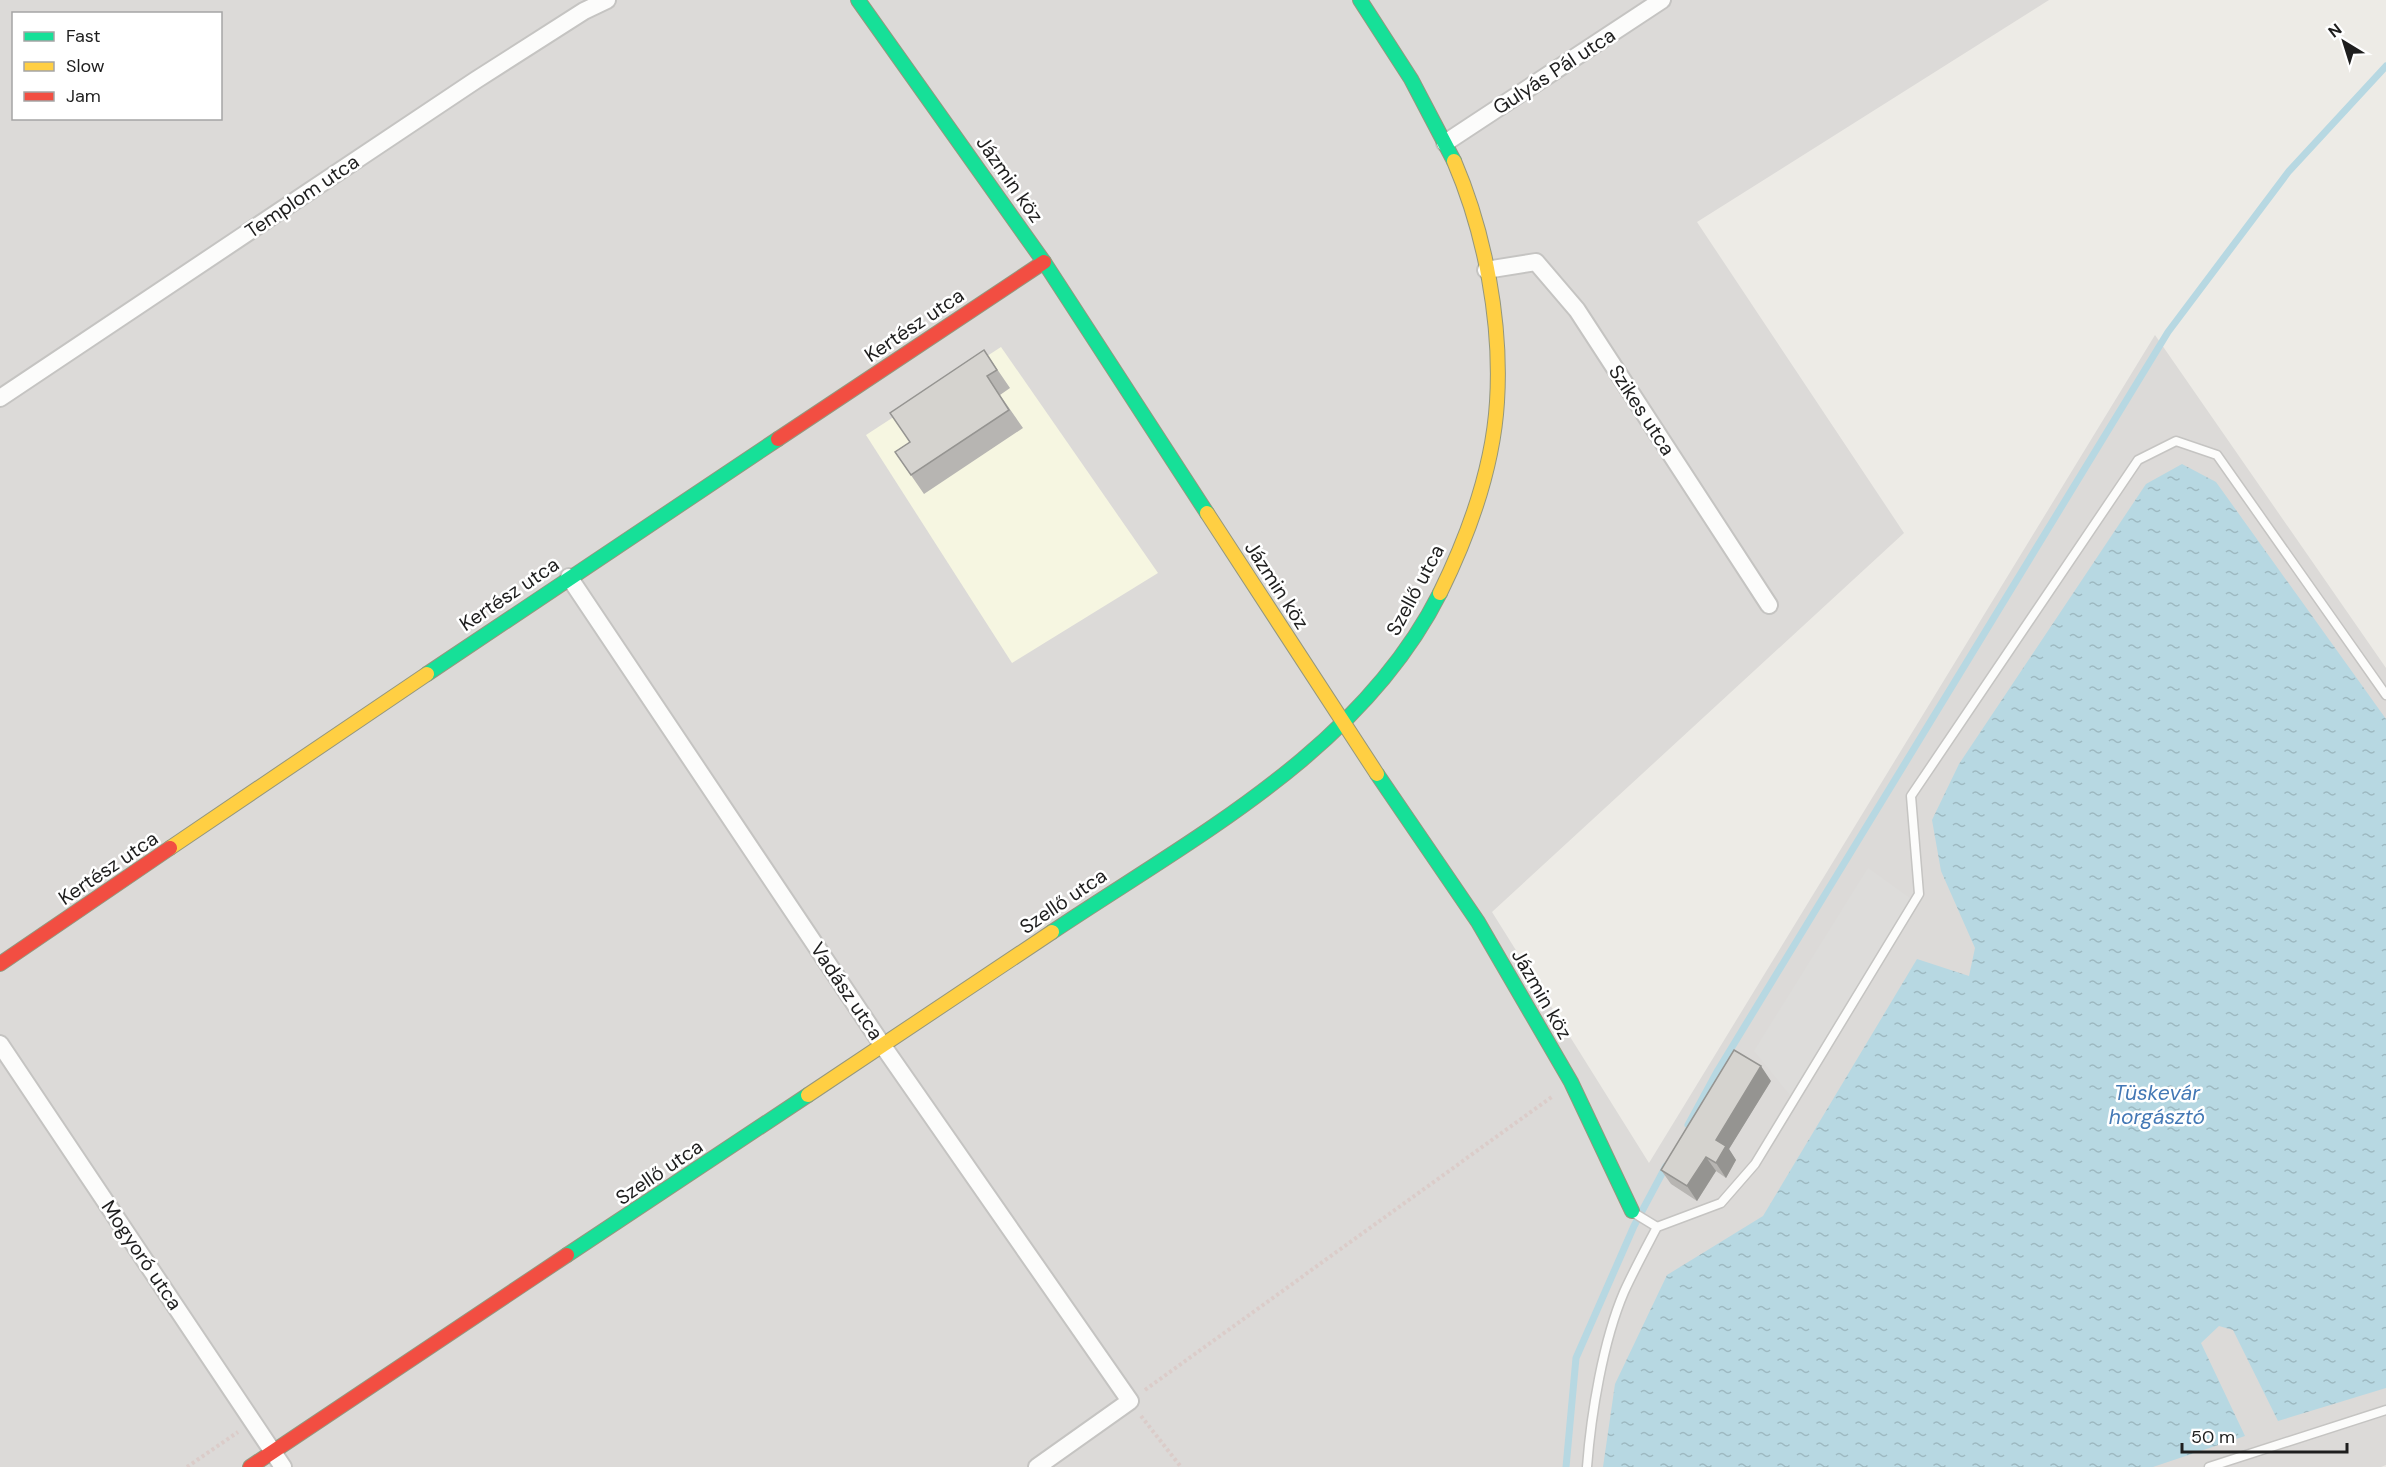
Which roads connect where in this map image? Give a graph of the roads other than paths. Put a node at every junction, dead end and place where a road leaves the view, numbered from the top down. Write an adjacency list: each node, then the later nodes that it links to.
1 (607, 0): 8 (street, Templom utca)
2 (858, 0): 6 (street, Jázmin köz)
3 (1360, 0): 5 (street)
4 (1662, 0): 5 (street, Gulyás Pál utca)
5 (1445, 142): 7 (street, Szellő utca)
6 (1044, 262): 9 (street, Kertész utca); 12 (street, Jázmin köz)
7 (1486, 270): 10 (street, Szikes utca); 12 (street, Szellő utca)
8 (0, 398)
9 (569, 577): 13 (street, Kertész utca); 15 (street, Vadász utca)
10 (1768, 605)
11 (2386, 695): 17 (lane)
12 (1344, 723): 15 (street, Szellő utca); 16 (street, Jázmin köz)
13 (0, 964)
14 (0, 1044): 19 (street, Mogyoró utca)
15 (883, 1046): 19 (street, Szellő utca); 22 (street, Vadász utca)
16 (1632, 1211): 17 (lane)
17 (1657, 1227): 23 (lane)
18 (2386, 1410): 24 (lane)
19 (273, 1452): 20 (street, Szellő utca); 21 (street, Mogyoró utca)
20 (250, 1467)
21 (283, 1467)
22 (1037, 1467)
23 (1587, 1467)
24 (2209, 1467)

